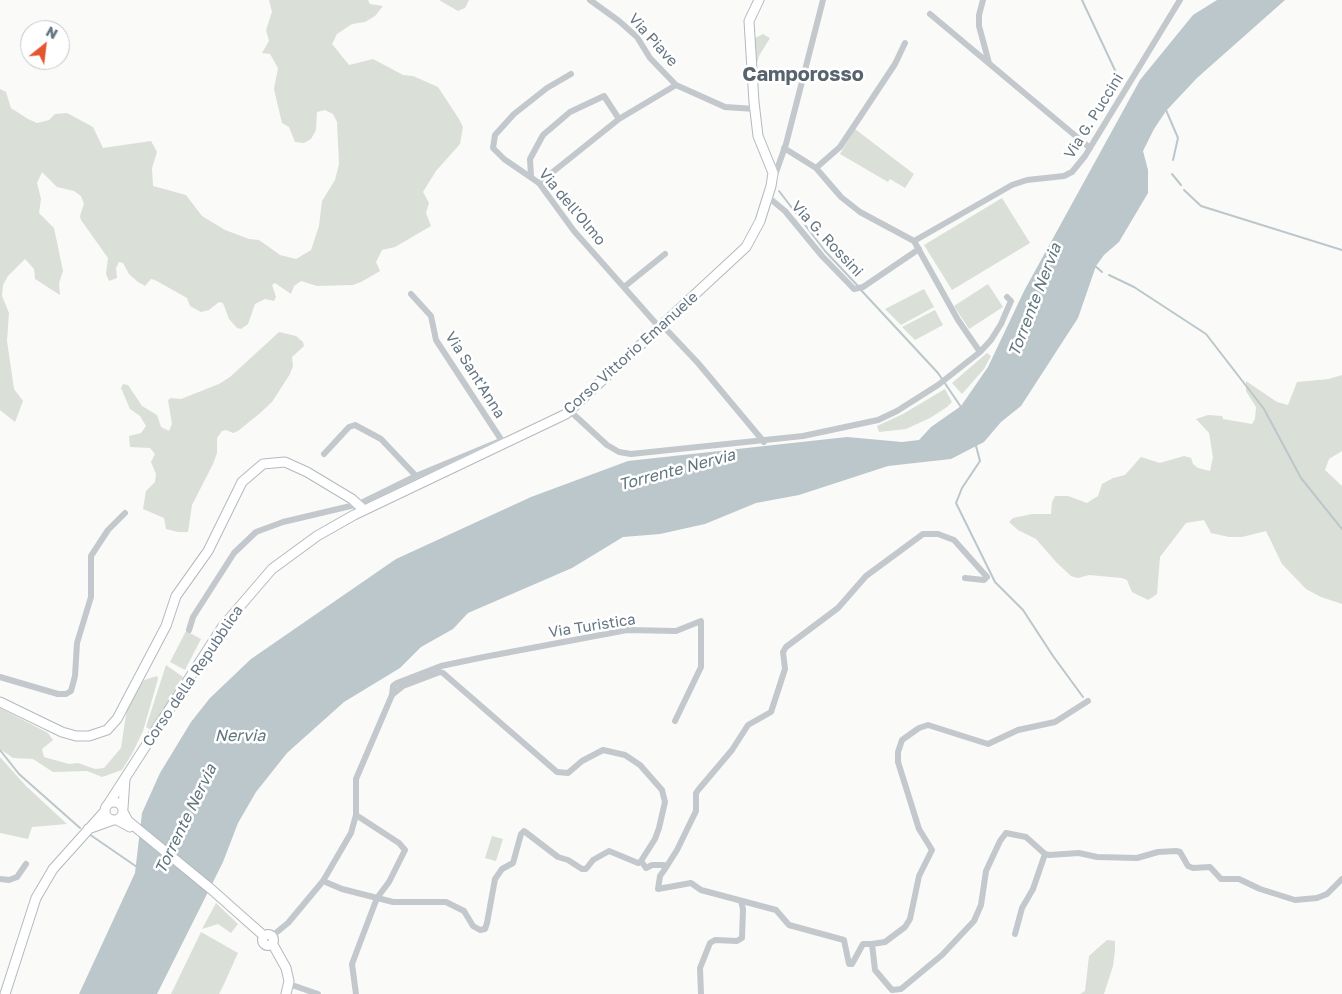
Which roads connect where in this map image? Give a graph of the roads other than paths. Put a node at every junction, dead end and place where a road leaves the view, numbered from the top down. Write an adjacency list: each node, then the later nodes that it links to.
1 (590, 0): 10 (street, Via Piave)
2 (759, 0): 11 (main road)
3 (823, 0): 13 (street)
4 (984, 0): 8 (street)
5 (1180, 0): 14 (street, Via G. Puccini)
6 (930, 14): 8 (street)
7 (905, 43): 15 (street)
8 (989, 63): 14 (street)
9 (571, 74): 18 (street, Via dell'Olmo)
10 (676, 85): 11 (street, Via Piave); 12 (street)
11 (755, 109): 17 (main road)
12 (619, 119): 18 (street); 20 (street)
13 (784, 148): 15 (street); 17 (street)
14 (1090, 148): 16 (street, Via G. Puccini)
15 (816, 168): 22 (street)
16 (1072, 172): 19 (street); 22 (street, Via G. Puccini)
17 (774, 173): 21 (main road, Corso Vittorio Emanuele)
18 (531, 176): 20 (street, Via dell'Olmo)
19 (1070, 181)
20 (539, 183): 25 (street, Via dell'Olmo)
21 (768, 197): 23 (street, Via G. Rossini); 28 (main road, Corso Vittorio Emanuele)
22 (914, 241): 23 (street)
23 (919, 249): 29 (street)
24 (666, 254): 25 (street)
25 (624, 287): 28 (street, Via dell'Olmo)
26 (411, 294): 31 (street, Via Sant'Anna)
27 (1007, 297): 29 (street)
28 (661, 327): 30 (main road, Corso Vittorio Emanuele); 32 (street, Via dell'Olmo)
29 (980, 352): 32 (street)
30 (570, 411): 31 (main road, Corso Vittorio Emanuele); 32 (street)
31 (502, 442): 34 (main road, Corso Vittorio Emanuele)
32 (764, 442)
33 (324, 454): 35 (street)
34 (464, 460): 35 (street); 36 (main road, Corso Vittorio Emanuele)
35 (416, 476): 36 (street)
36 (362, 507): 39 (street); 43 (main road); 45 (main road, Corso della Repubblica)
37 (125, 513): 40 (street)
38 (965, 578): 53 (street)
39 (189, 630)
40 (0, 677)
41 (392, 695): 44 (street, Via Turistica); 47 (street, Via Turistica); 53 (street)
42 (1088, 701): 61 (street)
43 (0, 702)
44 (675, 721)
45 (124, 779): 46 (main road, Corso della Repubblica); 48 (main road)
46 (107, 807): 48 (main road); 48 (main road); 49 (main road, Corso della Repubblica)
47 (356, 815): 56 (street, Via Turistica); 57 (street)
48 (122, 817): 49 (main road, Corso della Repubblica); 60 (main road)
49 (86, 830): 63 (main road, Corso della Repubblica)
50 (1045, 854): 55 (street); 59 (street); 61 (street)
51 (638, 863): 57 (street)
52 (26, 864): 54 (street)
53 (665, 869): 58 (street)
54 (0, 879)
55 (1342, 879)
56 (323, 881): 57 (street); 60 (street, Via Turistica)
57 (377, 898): 66 (street)
58 (741, 900): 61 (street); 67 (street)
59 (1015, 934)
60 (269, 938): 62 (main road)
61 (872, 944)
62 (289, 984): 64 (main road); 65 (street)
63 (5, 994)
64 (286, 994)
65 (318, 994)
66 (356, 994)
67 (701, 994)

